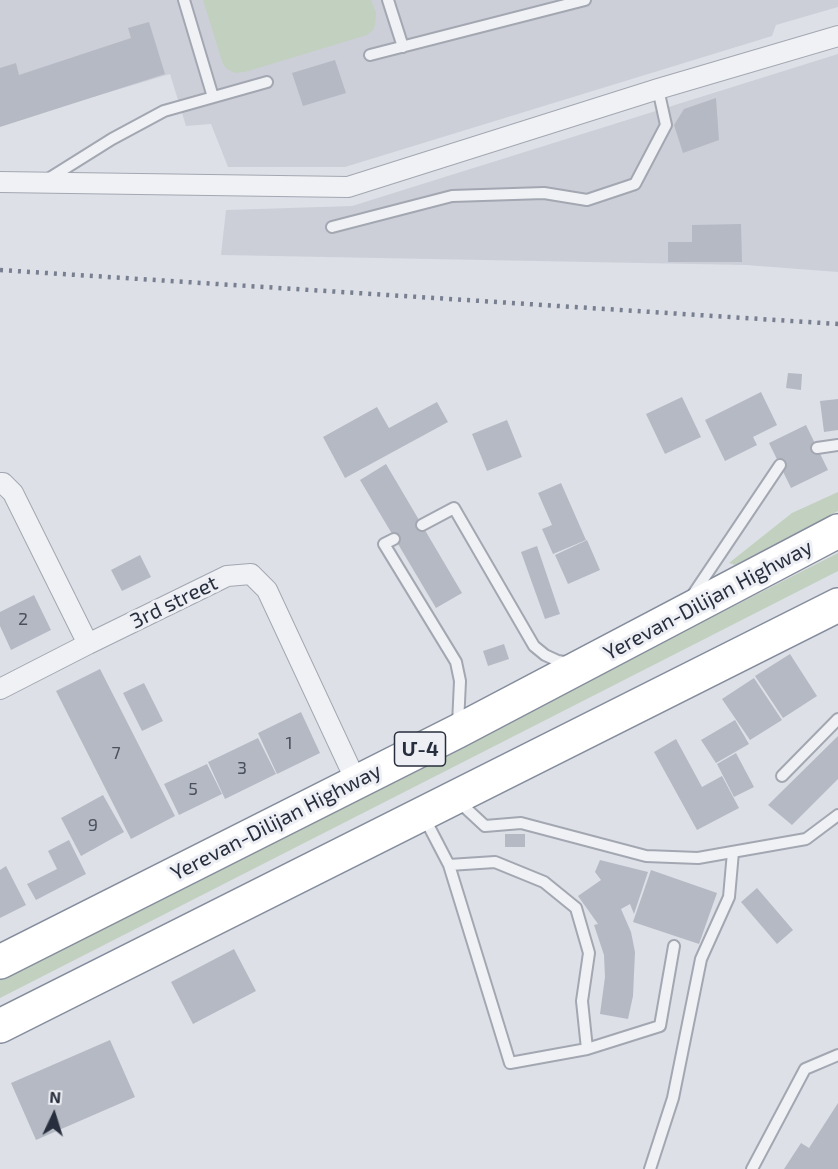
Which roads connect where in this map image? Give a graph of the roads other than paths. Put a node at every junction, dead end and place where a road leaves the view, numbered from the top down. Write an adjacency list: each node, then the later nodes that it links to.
1 (184, 0): 9 (lane)
2 (388, 0): 5 (lane)
3 (584, 0): 5 (lane)
4 (838, 36): 8 (street)
5 (403, 47): 6 (lane)
6 (370, 55)
7 (267, 82): 9 (lane)
8 (658, 89): 11 (street); 12 (lane)
9 (213, 97): 11 (lane)
10 (0, 182): 11 (street)
11 (42, 182)
12 (332, 227)
13 (838, 445): 14 (lane)
14 (817, 448)
15 (780, 465): 21 (lane)
16 (0, 483): 22 (street)
17 (422, 525): 23 (lane)
18 (838, 531): 21 (highway, Yerevan-Dilijan Highway / Մ-4)
19 (394, 539): 26 (lane)
20 (838, 605): 29 (highway)
21 (681, 613): 23 (highway, Yerevan-Dilijan Highway / Մ-4)
22 (88, 644): 24 (street, 3rd street); 28 (street, 3rd street)
23 (583, 666): 26 (highway, Yerevan-Dilijan Highway / Մ-4)
24 (0, 689)
25 (838, 718): 27 (lane)
26 (458, 731): 28 (highway, Yerevan-Dilijan Highway / Մ-4)
27 (783, 776)
28 (356, 781): 35 (highway, Yerevan-Dilijan Highway / Մ-4)
29 (455, 798): 30 (highway); 32 (lane)
30 (422, 814): 33 (lane); 36 (highway)
31 (838, 816): 32 (lane)
32 (733, 852): 39 (lane)
33 (449, 865): 37 (lane); 37 (lane)
34 (674, 946): 37 (lane)
35 (0, 962)
36 (0, 1026)
37 (587, 1049)
38 (838, 1054): 40 (lane)
39 (650, 1169)
40 (752, 1169)

